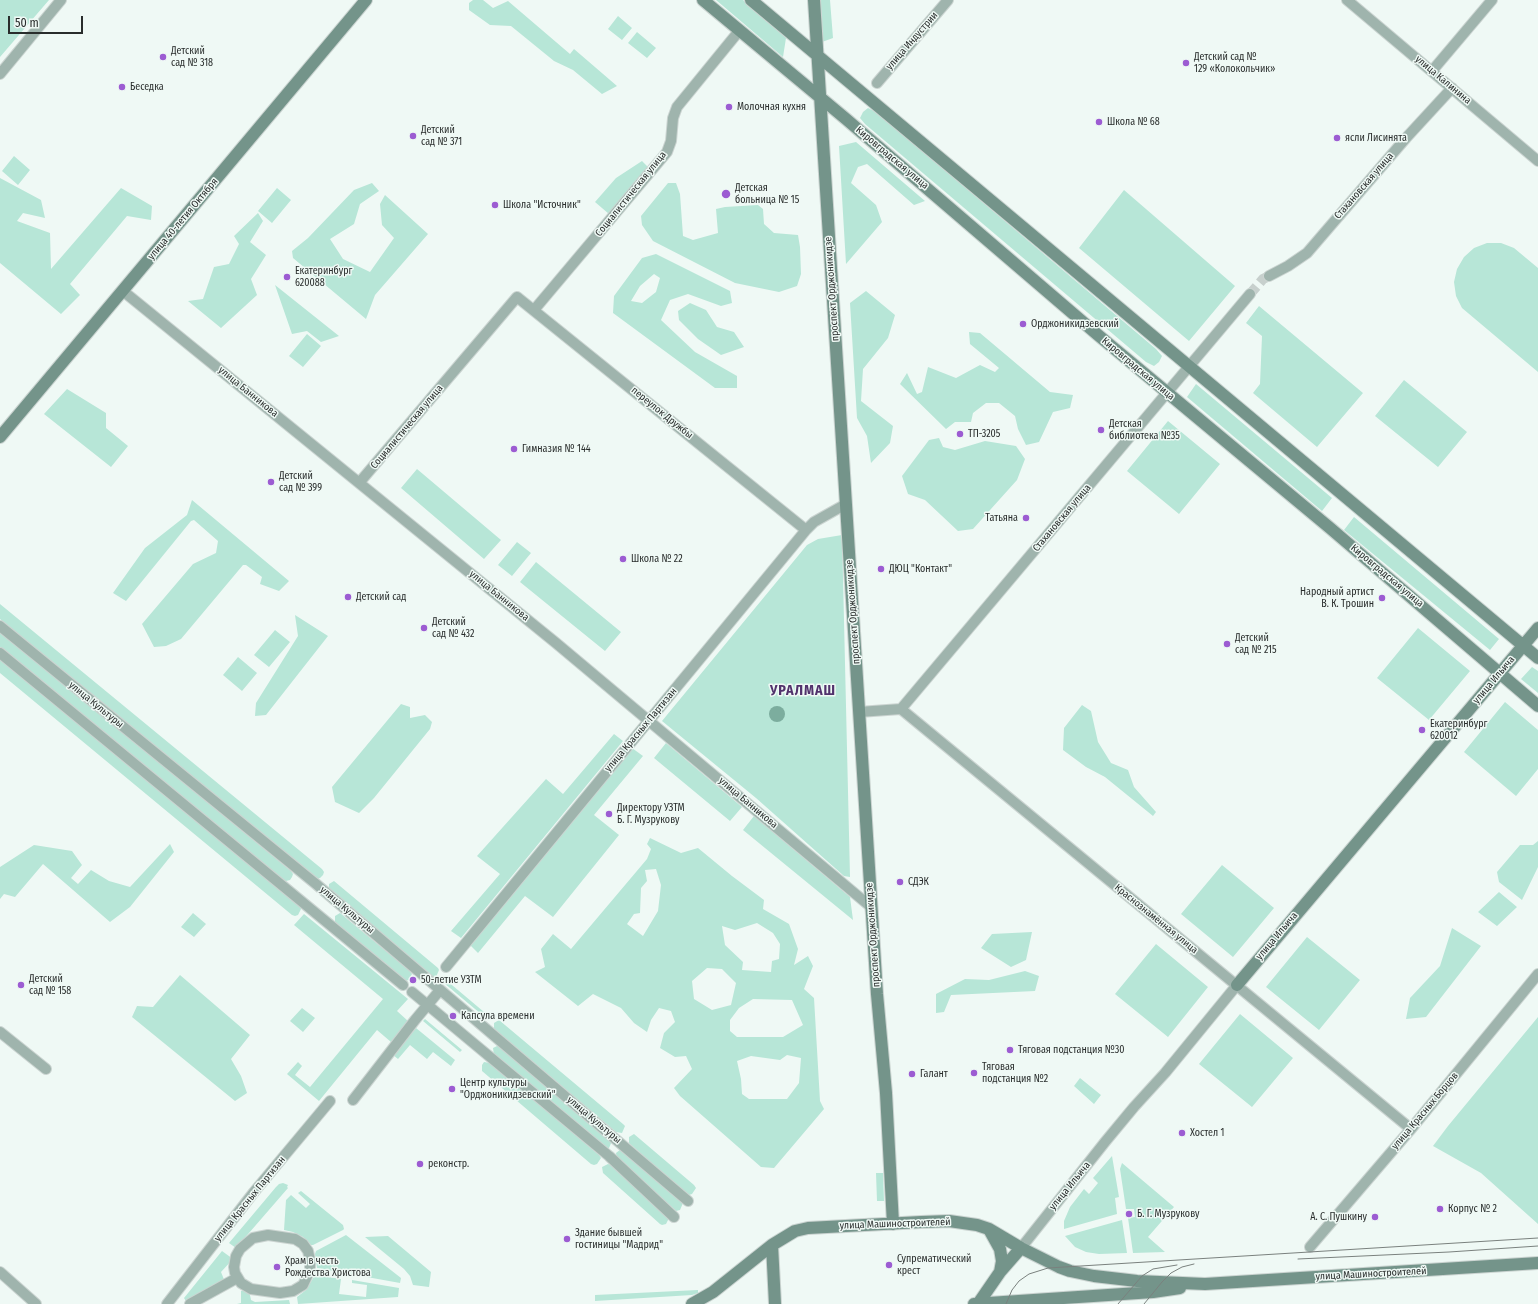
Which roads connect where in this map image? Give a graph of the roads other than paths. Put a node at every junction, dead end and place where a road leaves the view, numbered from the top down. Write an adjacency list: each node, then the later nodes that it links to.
1 (61, 0): 12 (street)
2 (366, 0): 18 (main road, улица 40-летия Октября)
3 (703, 0): 9 (main road, Кировградская улица)
4 (751, 0): 10 (main road)
5 (814, 0): 10 (main road, проспект Орджоникидзе)
6 (948, 0): 13 (street, улица Индустрии)
7 (1347, 0): 11 (street, улица Калинина)
8 (1492, 0): 11 (street)
9 (739, 31): 15 (main road, Кировградская улица); 21 (street, Социалистическая улица)
10 (817, 55): 15 (main road, проспект Орджоникидзе); 22 (main road)
11 (1432, 71): 14 (street, улица Калинина)
12 (0, 74)
13 (877, 83)
14 (1452, 88): 16 (street, улица Калинина); 17 (street, Стахановская улица)
15 (820, 98): 23 (main road, Кировградская улица); 26 (main road, проспект Орджоникидзе)
16 (1538, 160)
17 (1269, 276)
18 (123, 290): 24 (main road, улица 40-летия Октября); 25 (street, улица Банникова)
19 (1250, 294): 22 (street, Стахановская улица)
20 (517, 297): 21 (street, переулок Дружбы); 25 (street, Социалистическая улица)
21 (534, 310): 27 (street, переулок Дружбы)
22 (1189, 367): 23 (street, Стахановская улица); 30 (main road)
23 (1167, 393): 33 (main road, Кировградская улица); 35 (street, Стахановская улица)
24 (0, 437)
25 (359, 483): 37 (street, улица Банникова)
26 (846, 504): 27 (street, улица Красных Партизан); 36 (main road, проспект Орджоникидзе)
27 (806, 530): 37 (street, улица Красных Партизан)
28 (0, 626): 43 (street, улица Культуры)
29 (1538, 628): 30 (main road, улица Ильича)
30 (1523, 646): 32 (main road); 33 (main road, улица Ильича)
31 (0, 653): 41 (street, улица Культуры)
32 (1538, 658)
33 (1499, 674): 34 (main road, Кировградская улица); 42 (main road, улица Ильича)
34 (1538, 706)
35 (902, 709): 36 (street); 42 (street, Краснознамённая улица)
36 (859, 712): 38 (main road, проспект Орджоникидзе)
37 (649, 721): 38 (street, улица Банникова); 39 (street, улица Красных Партизан)
38 (871, 907): 53 (main road, проспект Орджоникидзе)
39 (446, 967)
40 (1538, 974): 50 (street, улица Красных Борцов)
41 (403, 985)
42 (1237, 985): 50 (street, Краснознамённая улица); 57 (street, улица Ильича)
43 (440, 990): 45 (street); 51 (street, улица Культуры)
44 (412, 992): 45 (street, улица Культуры)
45 (427, 1005): 48 (street); 52 (street, улица Культуры)
46 (0, 1032): 47 (street)
47 (46, 1070)
48 (353, 1100)
49 (330, 1101): 63 (street, улица Красных Партизан)
50 (1411, 1129): 56 (street, улица Красных Борцов)
51 (688, 1201)
52 (674, 1217)
53 (893, 1224): 54 (main road, улица Машиностроителей); 55 (main road, улица Машиностроителей)
54 (989, 1230): 57 (main road, улица Машиностроителей); 60 (main road)
55 (772, 1244): 66 (main road, улица Машиностроителей); 67 (main road)
56 (1310, 1247)
57 (1021, 1248): 60 (main road); 62 (main road, улица Машиностроителей)
58 (1538, 1263): 62 (main road, улица Машиностроителей)
59 (0, 1272): 64 (street)
60 (1000, 1272): 69 (main road)
61 (238, 1278): 61 (street); 65 (street)
62 (1205, 1284): 69 (main road, улица Машиностроителей)
63 (170, 1302)
64 (36, 1304)
65 (190, 1304)
66 (692, 1304)
67 (775, 1304)
68 (974, 1304): 69 (main road, улица Машиностроителей)
69 (978, 1304)

